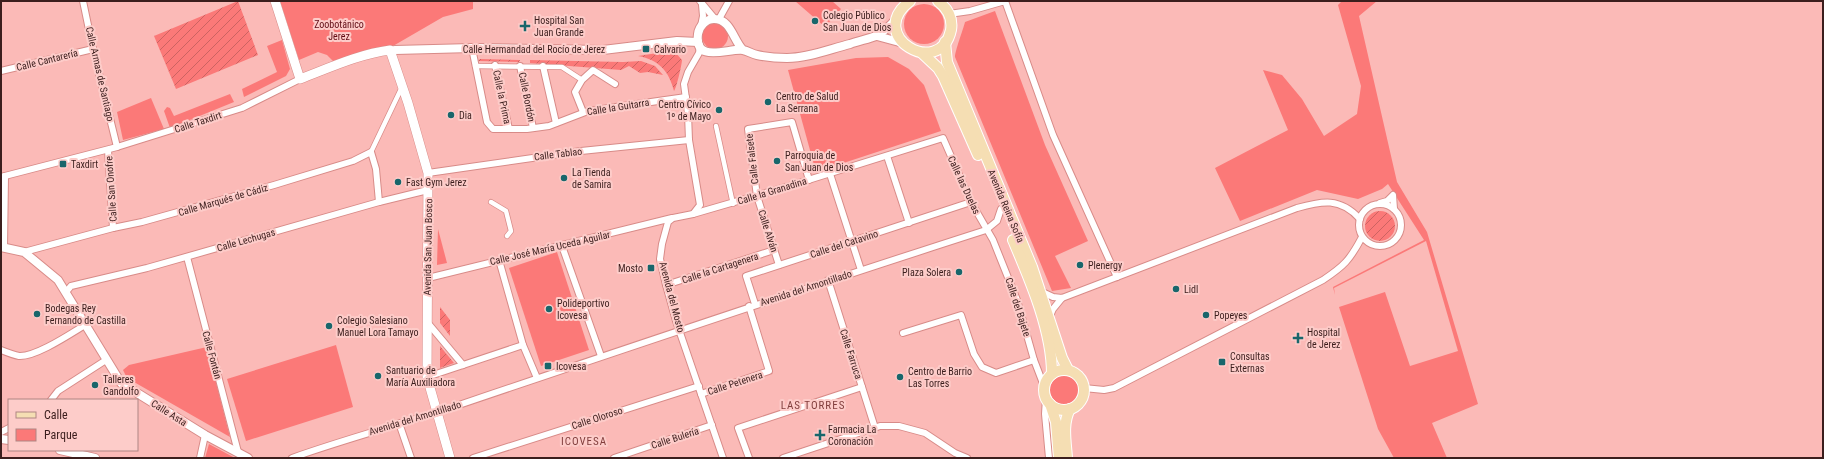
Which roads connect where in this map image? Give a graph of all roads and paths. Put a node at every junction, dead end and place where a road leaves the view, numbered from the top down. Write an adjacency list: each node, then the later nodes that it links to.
1 (83, 1): 21 (street, Calle Armas de Santiago)
2 (275, 1): 33 (main road)
3 (729, 1): 11 (street)
4 (938, 1): 9 (main road)
5 (948, 1): 9 (street)
6 (701, 3): 11 (street); 13 (street)
7 (906, 3): 10 (main road)
8 (965, 12): 9 (street); 12 (street); 79 (street)
9 (948, 13): 12 (main road)
10 (897, 18): 15 (street); 18 (main road)
11 (717, 19): 13 (street, Calle Hermandad del Rocío de Jerez); 14 (street)
12 (952, 26): 17 (main road, Avenida Reina Sofía)
13 (700, 28): 16 (street, Calle Hermandad del Rocío de Jerez); 19 (street)
14 (732, 34): 23 (street); 24 (street)
15 (877, 36): 18 (street); 23 (street)
16 (677, 41): 19 (street, Calle Hermandad del Rocío de Jerez); 20 (street, Calle Hermandad del Rocío de Jerez)
17 (945, 42): 26 (main road); 83 (main road, Avenida Reina Sofía)
18 (903, 43): 26 (main road, Avenida Reina Sofía)
19 (699, 44): 25 (street); 27 (street)
20 (472, 48): 22 (street, Calle Hermandad del Rocío de Jerez); 29 (street, Calle la Guitarra)
21 (93, 49): 32 (street, Calle Cantarería); 45 (street, Calle Armas de Santiago)
22 (393, 50): 33 (main road, Calle Taxdirt); 36 (main road, Avenida San Juan Bosco)
23 (743, 50): 24 (street)
24 (724, 52): 25 (street)
25 (710, 53): 27 (street)
26 (922, 53): 61 (main road, Avenida Reina Sofía)
27 (696, 60): 37 (street)
28 (495, 65): 29 (street); 30 (street); 42 (street, Calle la Prima)
29 (475, 66): 42 (street, Calle la Guitarra)
30 (520, 66): 31 (street); 41 (street, Calle Bordón)
31 (543, 66): 34 (street); 39 (street)
32 (1, 71)
33 (300, 79): 45 (street, Calle Taxdirt)
34 (582, 80): 35 (street); 38 (street)
35 (615, 84)
36 (402, 86): 47 (street); 49 (main road, Avenida San Juan Bosco)
37 (686, 97): 38 (street, Calle la Guitarra); 44 (street)
38 (583, 112): 39 (street, Calle la Guitarra)
39 (556, 123): 41 (street, Calle la Guitarra)
40 (716, 126): 58 (street)
41 (533, 128): 42 (street, Calle la Guitarra)
42 (509, 129)
43 (943, 138): 48 (street, Calle la Granadina); 57 (street, Calle las Duelas)
44 (689, 140): 49 (street, Calle Tablao); 62 (street)
45 (117, 147): 46 (street, Calle Taxdirt)
46 (108, 150): 51 (street, Calle Taxdirt); 66 (street, Calle San Onofre)
47 (371, 152): 55 (street); 66 (street, Calle Marqués de Cádiz)
48 (887, 156): 50 (street, Calle la Granadina); 65 (street)
49 (428, 173): 53 (main road, Avenida San Juan Bosco)
50 (830, 174): 52 (street, Calle la Granadina); 70 (street)
51 (3, 176): 72 (street)
52 (809, 180): 54 (street, Calle la Granadina); 54 (street, Calle Falsete)
53 (428, 190): 55 (street, Calle Lechugas); 80 (main road, Avenida San Juan Bosco)
54 (757, 196): 58 (street, Calle la Granadina); 73 (street, Calle Alván)
55 (379, 202): 75 (street, Calle Lechugas)
56 (491, 202): 68 (street)
57 (971, 202): 65 (street, Calle del Catavino); 67 (street, Calle las Duelas)
58 (733, 204): 62 (street, Calle la Granadina)
59 (1379, 204): 60 (street); 60 (street); 64 (street)
60 (1394, 209): 69 (street)
61 (1001, 210): 67 (street); 99 (main road, Avenida Reina Sofía)
62 (693, 214): 63 (street)
63 (673, 218): 71 (street, Calle José María Uceda Aguilar); 82 (street, Avenida del Mosto)
64 (1360, 218): 69 (street); 79 (street)
65 (909, 223): 70 (street, Calle del Catavino)
66 (113, 228): 74 (street, Calle Marqués de Cádiz)
67 (986, 230): 78 (street, Avenida del Amontillado); 96 (street, Calle del Bajete)
68 (507, 236)
69 (1362, 237): 105 (street)
70 (852, 242): 77 (street, Calle del Catavino); 78 (street)
71 (562, 246): 76 (street, Calle José María Uceda Aguilar); 94 (street)
72 (3, 247): 74 (street)
73 (774, 250): 77 (street, Calle Alván); 82 (street, Calle la Cartagenera)
74 (24, 252): 84 (street, Calle Asta)
75 (187, 258): 84 (street, Calle Lechugas); 115 (street, Calle Fontán)
76 (500, 260): 80 (street, Calle José María Uceda Aguilar); 92 (street)
77 (779, 265): 86 (street, Calle del Catavino)
78 (860, 270): 81 (street, Avenida del Amontillado)
79 (1117, 277): 85 (street)
80 (428, 278): 88 (main road, Avenida San Juan Bosco)
81 (828, 280): 86 (street, Avenida del Amontillado); 104 (street, Calle Farruca)
82 (666, 285): 90 (street, Avenida del Mosto)
83 (1040, 291): 85 (street); 87 (main road, Avenida Reina Sofía)
84 (66, 292): 89 (street, Calle Asta)
85 (1062, 298): 87 (street)
86 (752, 305): 90 (street, Avenida del Amontillado); 106 (street, Calle Petenera)
87 (1049, 319): 98 (main road, Avenida Reina Sofía)
88 (426, 321): 97 (street); 100 (main road, Avenida San Juan Bosco)
89 (85, 325): 93 (street); 95 (street, Calle Asta)
90 (680, 330): 94 (street, Avenida del Amontillado); 102 (street, Avenida del Mosto)
91 (903, 333): 96 (street)
92 (524, 345): 97 (street); 101 (street)
93 (1, 350)
94 (601, 356): 101 (street, Avenida del Amontillado)
95 (106, 360): 107 (street); 114 (street, Calle Asta)
96 (1034, 360): 103 (street, Calle del Bajete)
97 (463, 365): 100 (street)
98 (1068, 370): 99 (main road); 105 (main road)
99 (1052, 374): 103 (main road)
100 (427, 376): 110 (main road, Avenida San Juan Bosco)
101 (537, 378): 110 (street, Avenida del Amontillado)
102 (699, 386): 106 (street, Avenida del Mosto); 124 (street, Calle Oloroso)
103 (1044, 386): 108 (main road)
104 (862, 387): 113 (street, Calle Farruca); 127 (street)
105 (1084, 388): 109 (main road)
106 (702, 394): 112 (street, Avenida del Mosto)
107 (52, 399)
108 (1048, 401): 109 (main road); 130 (street); 131 (main road)
109 (1070, 409): 132 (main road)
110 (437, 412): 111 (street, Avenida del Amontillado); 123 (main road, Avenida San Juan Bosco)
111 (399, 423): 121 (street, Avenida del Amontillado); 122 (street)
112 (712, 425): 125 (street, Calle Bulería); 126 (street, Avenida del Mosto)
113 (875, 428): 117 (street); 128 (street)
114 (205, 435): 115 (street, Calle Asta); 119 (street)
115 (238, 452): 120 (street, Calle Asta)
116 (68, 455): 118 (street)
117 (955, 455): 129 (street)
118 (95, 458)
119 (200, 458)
120 (248, 458)
121 (292, 458)
122 (411, 458)
123 (450, 458)
124 (473, 458)
125 (614, 458)
126 (723, 458)
127 (749, 458)
128 (783, 458)
129 (967, 458)
130 (1049, 458)
131 (1059, 458)
132 (1067, 458)

